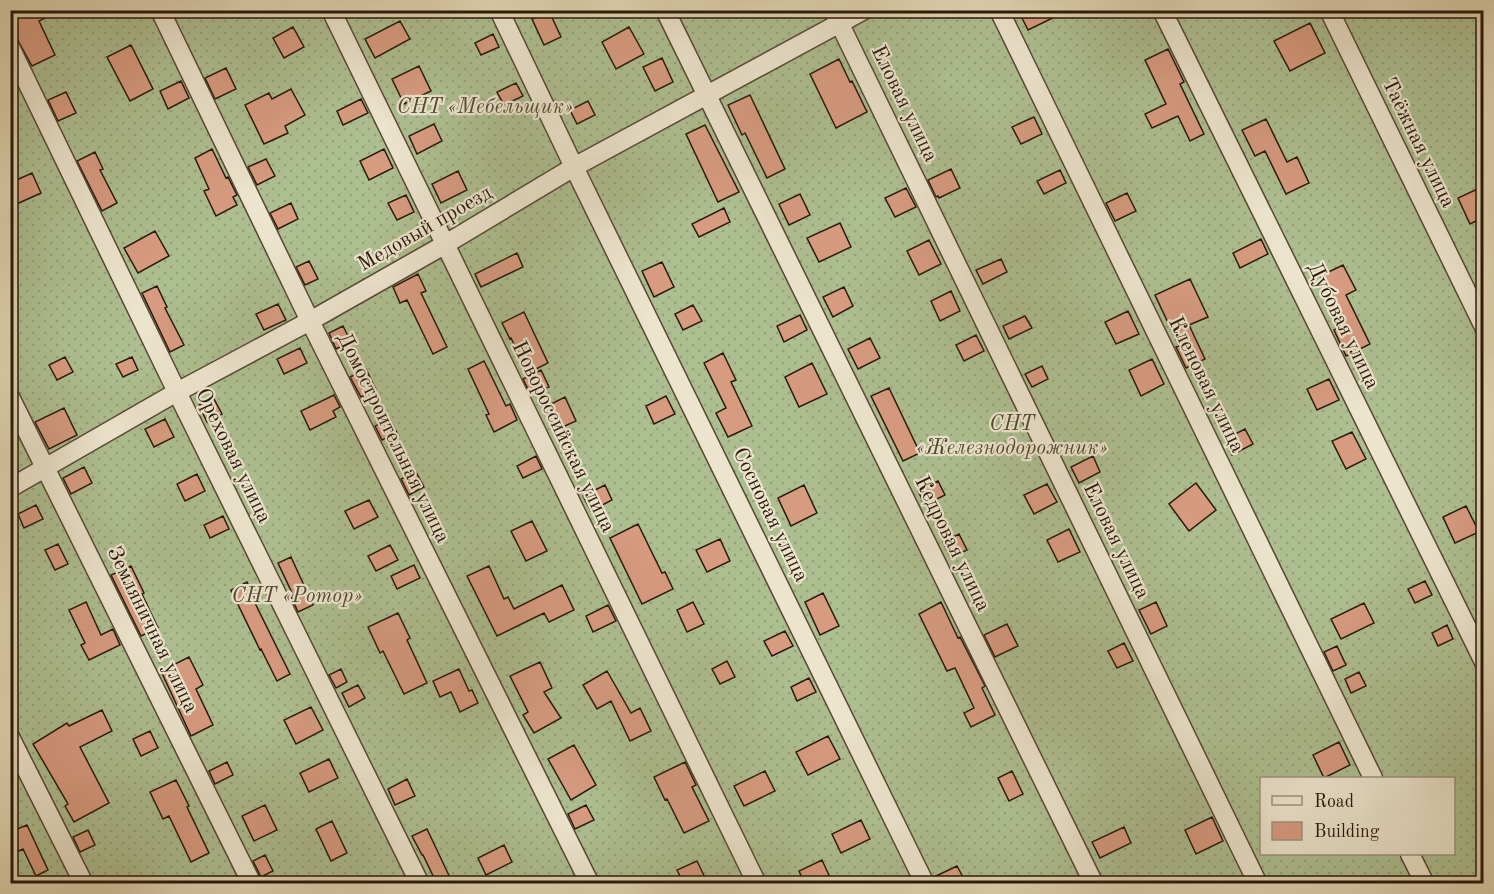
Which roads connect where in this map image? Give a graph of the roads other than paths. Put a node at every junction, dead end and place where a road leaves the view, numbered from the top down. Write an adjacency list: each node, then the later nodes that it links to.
1 (160, 10): 14 (street, Домостроительная улица)
2 (331, 10): 13 (street, Новороссийская улица)
3 (499, 10): 12 (street, Сосновая улица)
4 (665, 10): 11 (street, Кедровая улица)
5 (864, 10): 9 (street, Медовый проезд)
6 (999, 10): 22 (street, Кленовая улица)
7 (1162, 10): 20 (street, Дубовая улица)
8 (1329, 10): 15 (street, Таёжная улица)
9 (836, 17): 11 (street, Медовый проезд); 31 (street, Еловая улица)
10 (10, 47): 16 (street, Ореховая улица)
11 (706, 95): 12 (street, Медовый проезд); 30 (street, Кедровая улица)
12 (574, 166): 13 (street, Медовый проезд); 29 (street, Сосновая улица)
13 (444, 245): 14 (street, Медовый проезд); 28 (street, Новороссийская улица)
14 (310, 321): 16 (street, Медовый проезд); 27 (street, Домостроительная улица)
15 (1484, 327)
16 (177, 392): 18 (street, Медовый проезд); 26 (street, Ореховая улица)
17 (10, 397): 18 (street, Земляничная улица)
18 (46, 468): 19 (street, Медовый проезд); 25 (street, Земляничная улица)
19 (10, 488)
20 (1484, 662)
21 (10, 737): 24 (street)
22 (1373, 777)
23 (1410, 855): 32 (street)
24 (84, 884)
25 (252, 884)
26 (420, 884)
27 (590, 884)
28 (757, 884)
29 (925, 884)
30 (1094, 884)
31 (1258, 884)
32 (1425, 884)

